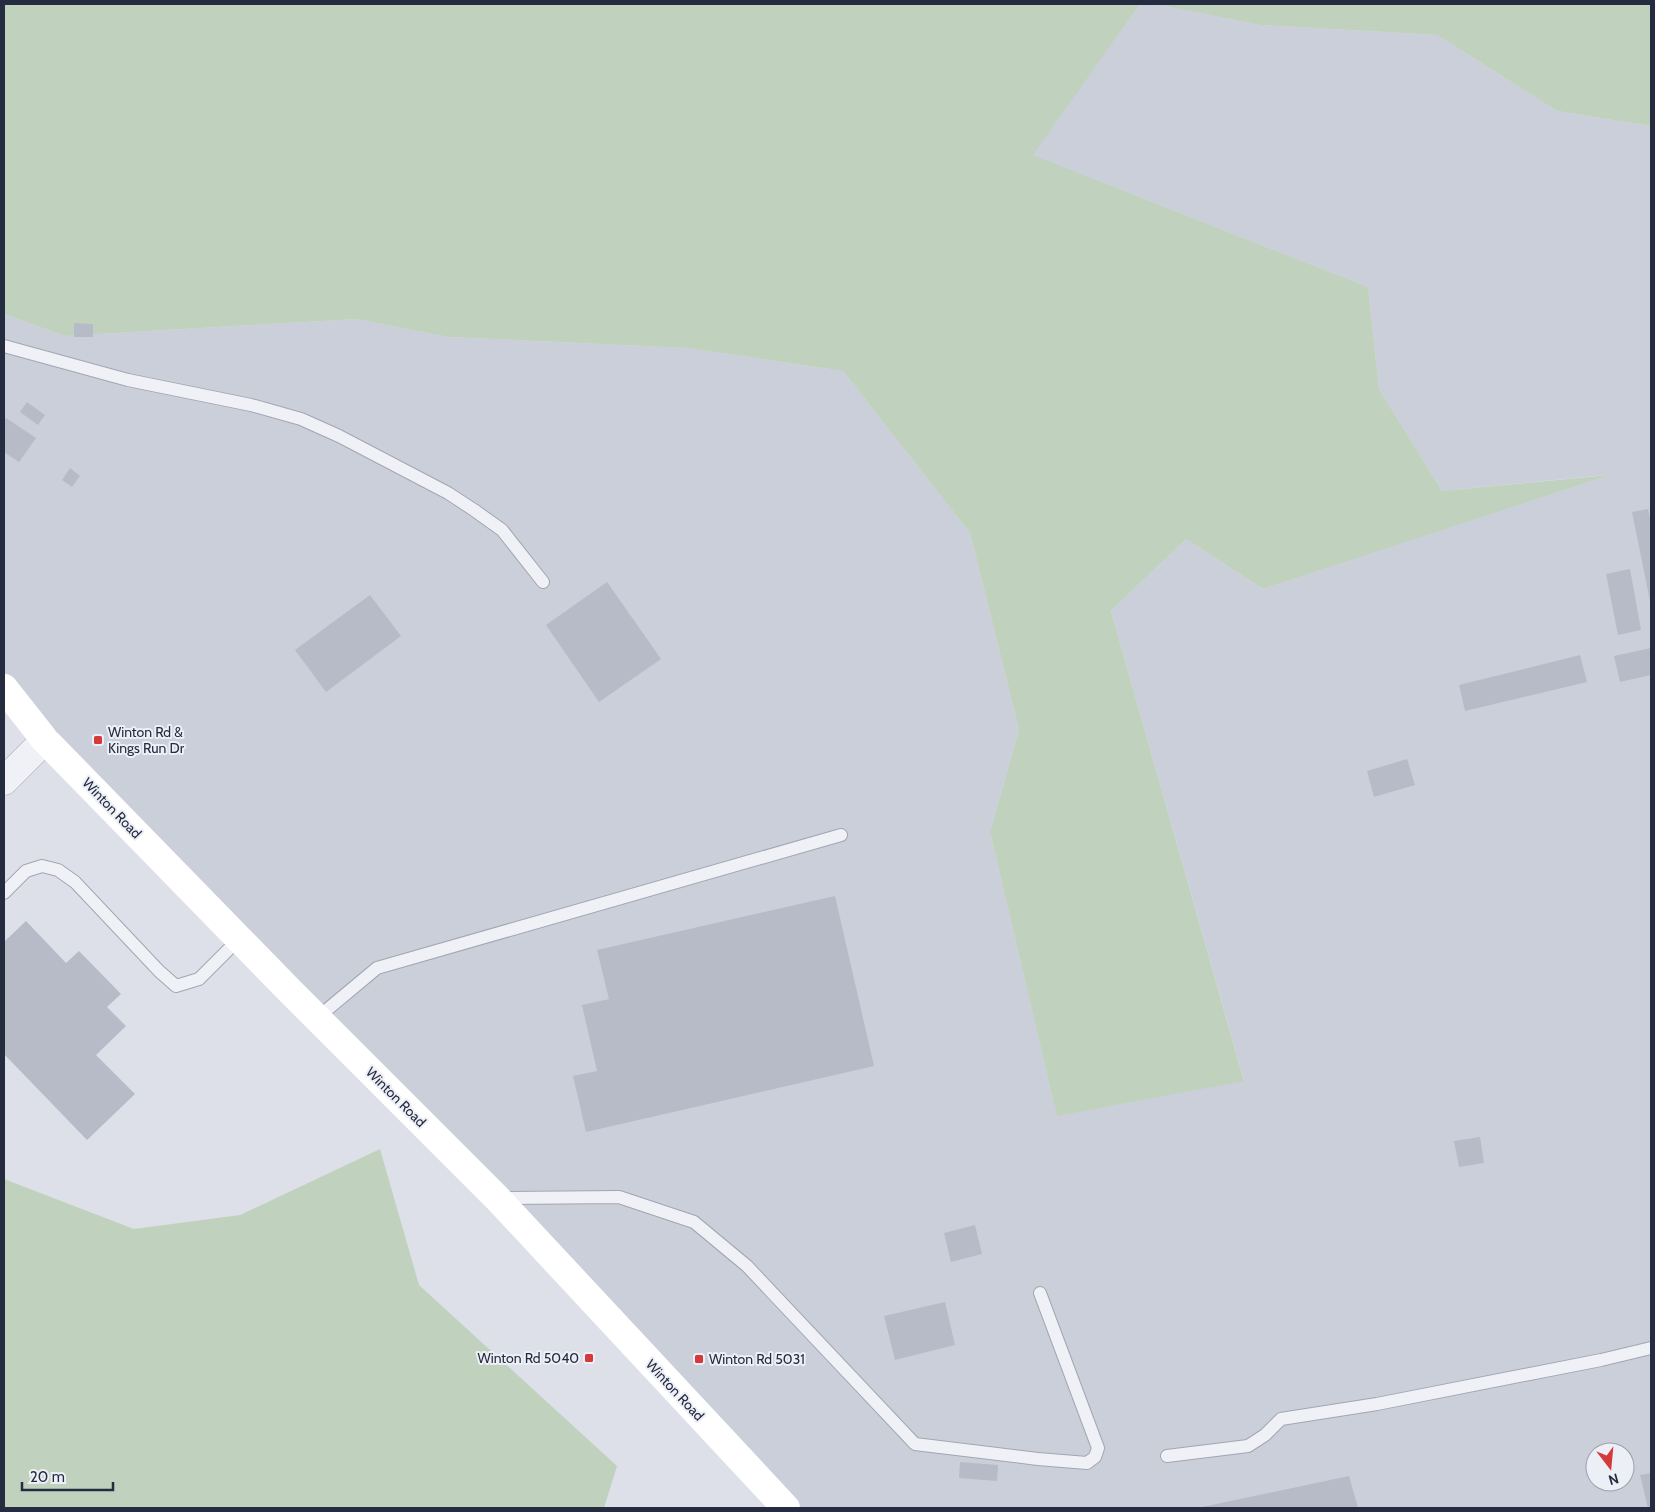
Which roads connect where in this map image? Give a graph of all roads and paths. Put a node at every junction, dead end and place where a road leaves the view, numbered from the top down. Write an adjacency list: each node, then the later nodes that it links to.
1 (4, 346): 2 (lane)
2 (544, 582)
3 (4, 688): 4 (main road, Winton Road)
4 (45, 740): 5 (street); 8 (main road, Winton Road)
5 (4, 781)
6 (841, 835): 9 (lane)
7 (4, 893): 8 (lane)
8 (239, 939): 9 (main road, Winton Road)
9 (317, 1018): 10 (main road, Winton Road)
10 (497, 1198): 11 (lane); 14 (main road, Winton Road)
11 (1040, 1293)
12 (1651, 1348): 13 (lane)
13 (1167, 1456)
14 (786, 1508)

